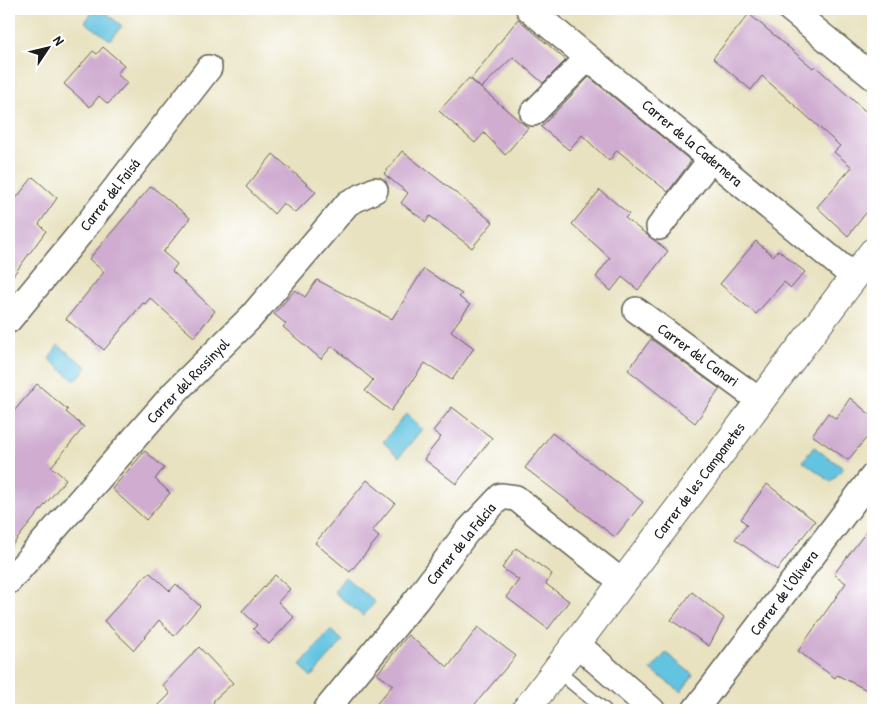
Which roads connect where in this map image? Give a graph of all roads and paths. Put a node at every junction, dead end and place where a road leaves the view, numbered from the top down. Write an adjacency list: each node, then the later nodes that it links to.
1 (529, 9): 3 (street, Carrer de la Cadernera)
2 (790, 9): 5 (street)
3 (588, 58): 6 (street); 7 (street, Carrer de la Cadernera)
4 (209, 68): 13 (street, Carrer del Faisá)
5 (873, 78)
6 (533, 113)
7 (711, 160): 9 (street); 11 (street, Carrer de la Cadernera)
8 (375, 190): 16 (street, Carrer del Rossinyol)
9 (659, 227)
10 (873, 252): 11 (street, Carrer de les Campanetes)
11 (854, 277): 14 (street, Carrer de les Campanetes)
12 (636, 310): 14 (street, Carrer del Canari)
13 (9, 320)
14 (760, 401): 17 (street, Carrer de les Campanetes)
15 (873, 476): 24 (street, Carrer de l'Olivera)
16 (9, 581)
17 (622, 582): 18 (street, Carrer de les Campanetes); 20 (street, Carrer de la Falcia)
18 (576, 643): 19 (street, Carrer de les Campanetes); 23 (street)
19 (556, 670): 21 (street, Carrer de les Campanetes); 22 (lane)
20 (326, 710)
21 (526, 710)
22 (605, 710)
23 (652, 710)
24 (695, 710)

